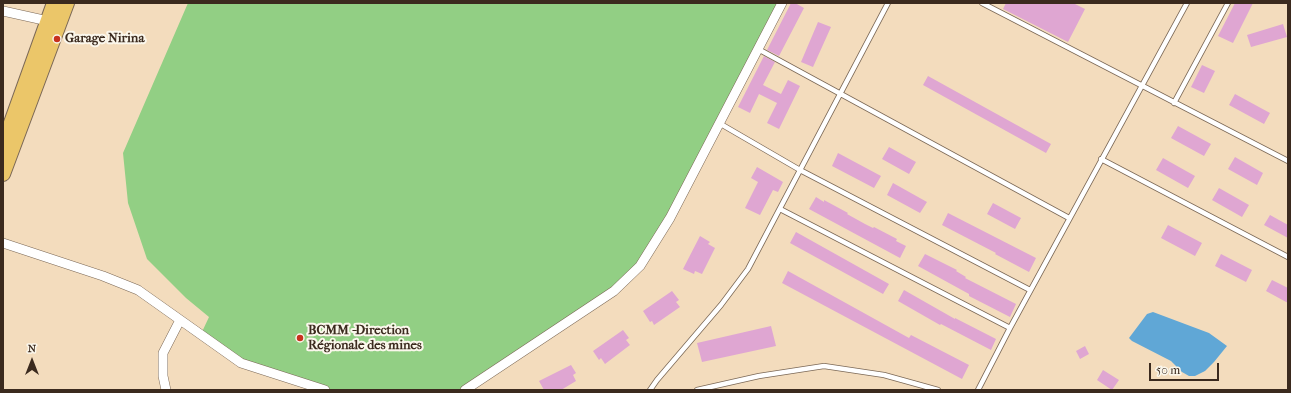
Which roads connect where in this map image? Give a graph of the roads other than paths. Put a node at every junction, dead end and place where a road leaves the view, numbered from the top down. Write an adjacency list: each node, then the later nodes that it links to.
1 (54, 3): 9 (main road)
2 (67, 3): 19 (main road)
3 (782, 3): 10 (street)
4 (888, 3): 12 (lane)
5 (982, 3): 11 (lane)
6 (1186, 3): 11 (lane)
7 (1228, 3): 13 (lane)
8 (3, 11): 9 (street)
9 (48, 21): 15 (main road)
10 (758, 49): 12 (lane); 14 (street)
11 (1141, 86): 13 (lane); 16 (lane)
12 (840, 94): 18 (lane); 21 (lane)
13 (1174, 102): 17 (lane)
14 (719, 123): 18 (lane); 29 (street)
15 (3, 145)
16 (1101, 159): 21 (lane); 23 (lane)
17 (1288, 161)
18 (800, 170): 20 (lane); 24 (lane)
19 (3, 174)
20 (780, 209): 26 (lane); 30 (lane)
21 (1069, 218): 24 (lane)
22 (3, 243): 25 (street)
23 (1288, 257)
24 (1030, 290): 26 (lane)
25 (180, 320): 27 (street); 28 (street)
26 (1010, 328): 33 (lane)
27 (321, 389)
28 (166, 390)
29 (465, 390)
30 (650, 390)
31 (697, 390): 32 (lane)
32 (938, 390)
33 (978, 390)

